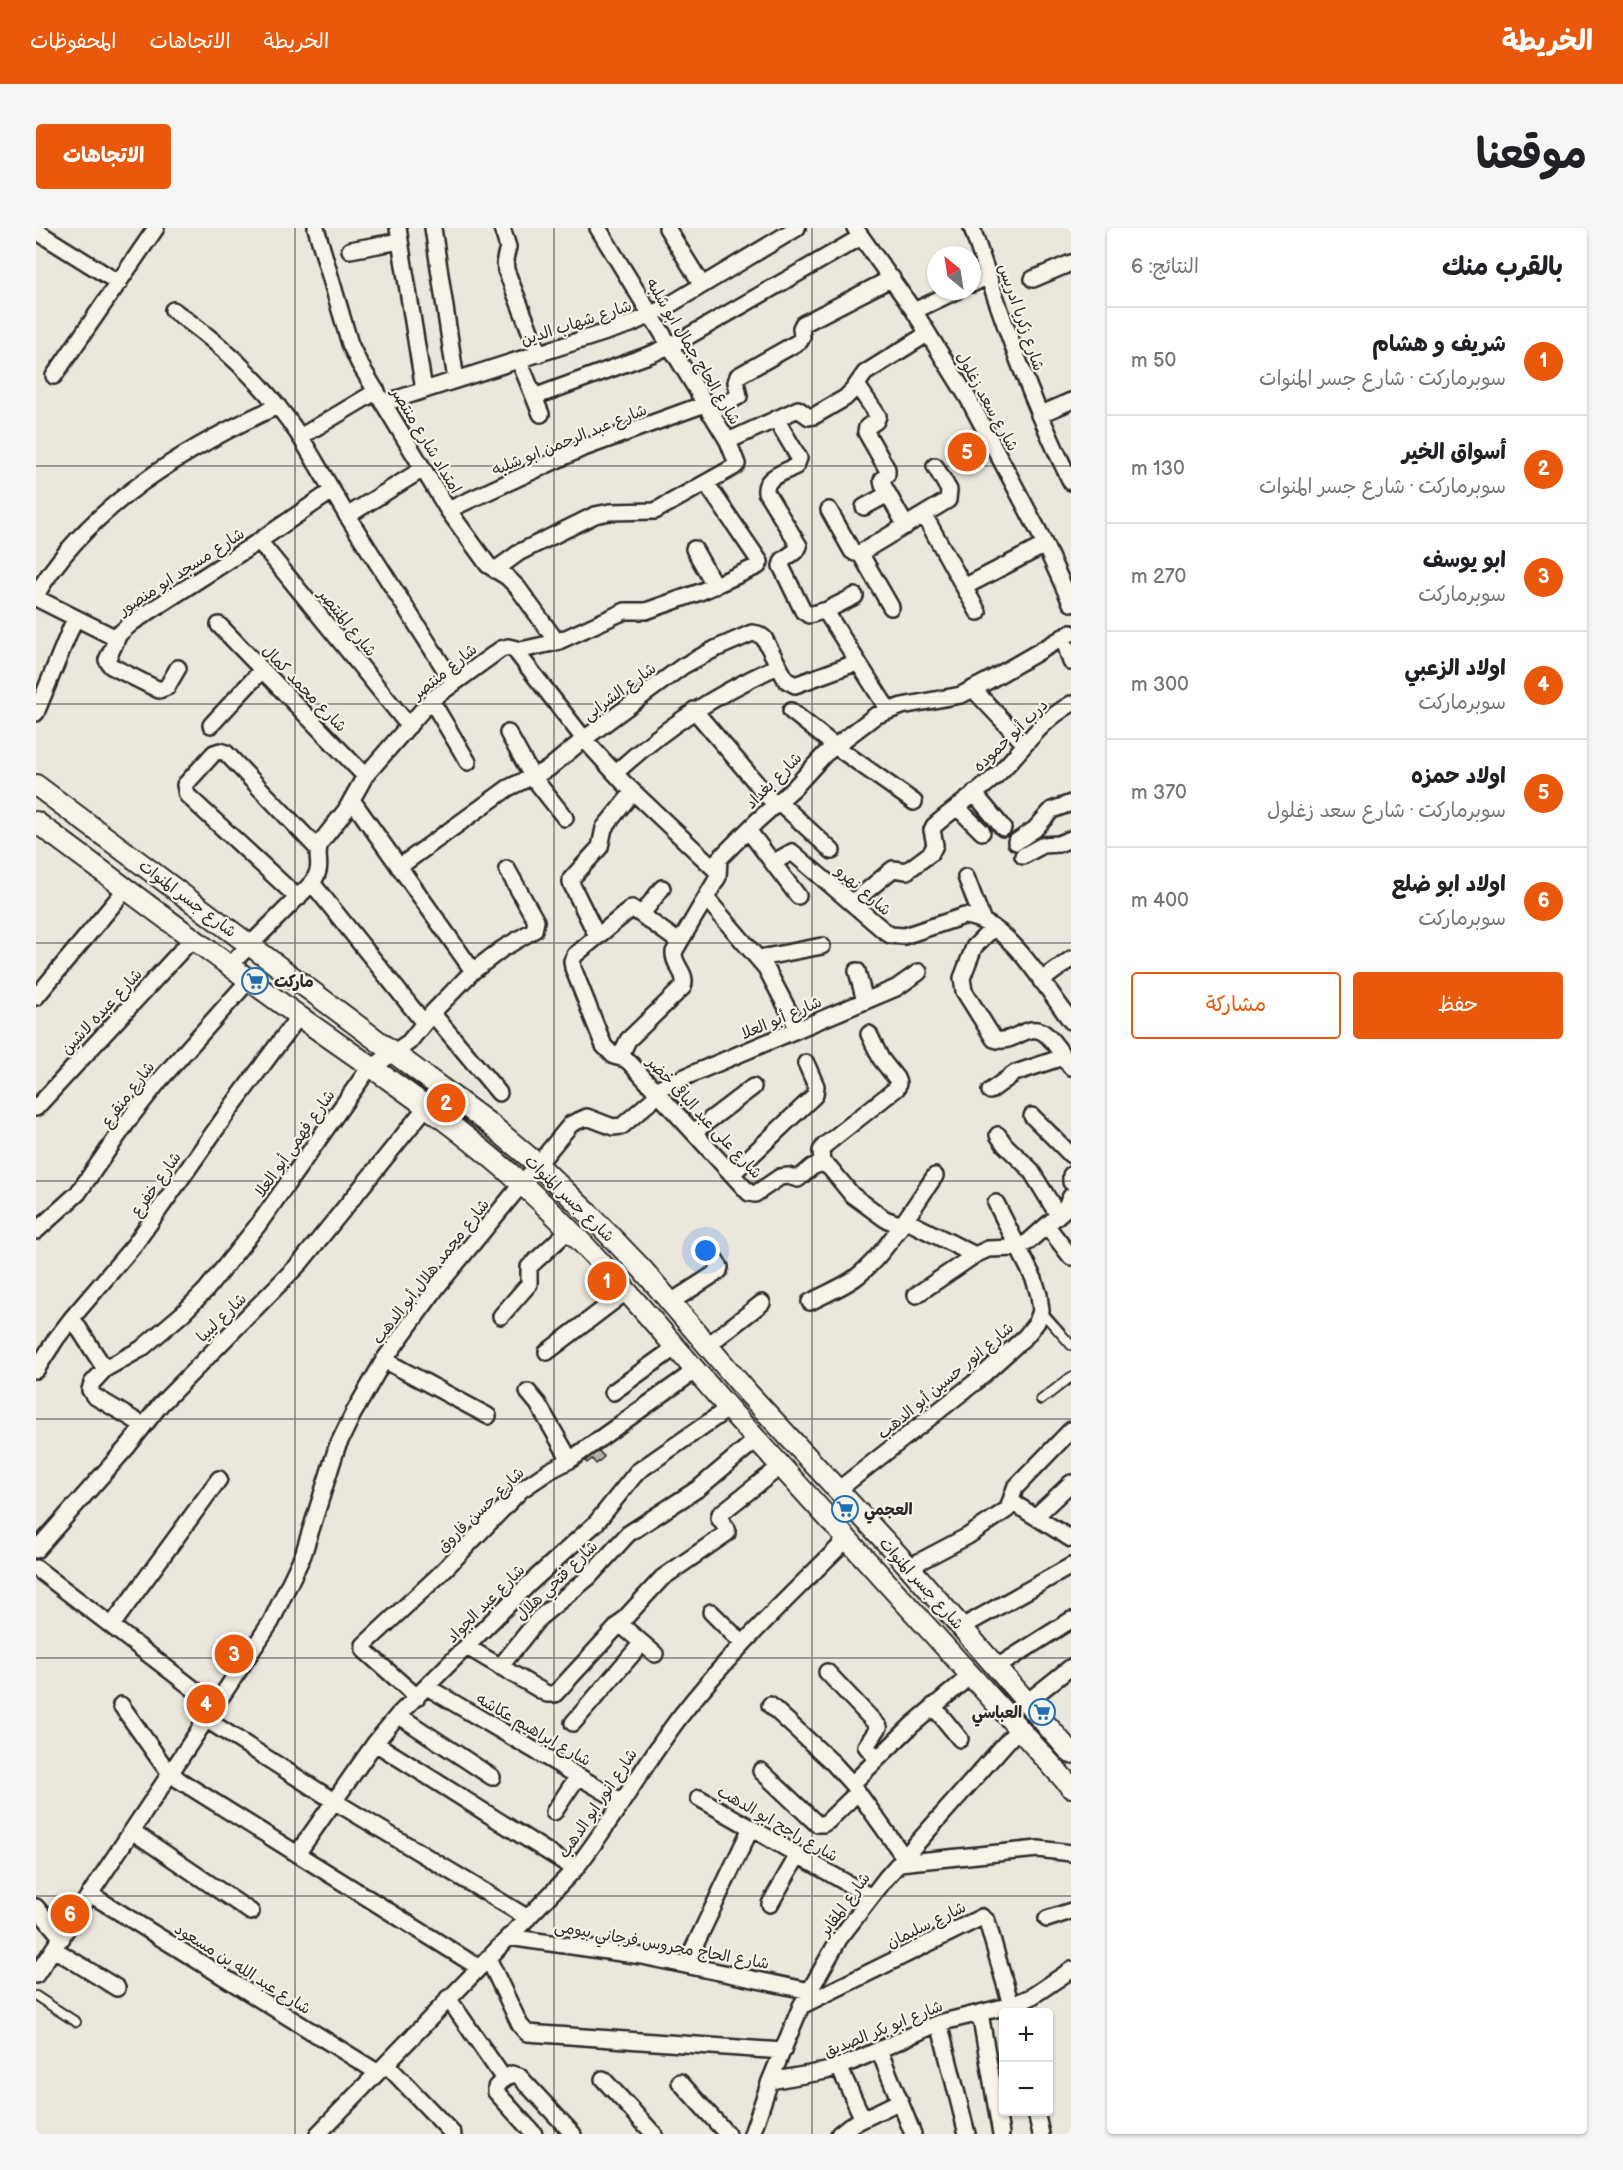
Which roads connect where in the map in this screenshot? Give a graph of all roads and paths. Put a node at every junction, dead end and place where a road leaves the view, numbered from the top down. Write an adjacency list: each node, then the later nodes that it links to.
1 (156, 228): 18 (street)
2 (316, 228): 32 (street, امتداد شارع منتصر)
3 (433, 228): 29 (street)
4 (502, 228): 26 (street)
5 (598, 228): 23 (street, شارع الحاج جمال ابو شلبه)
6 (667, 228): 19 (street)
7 (797, 228): 19 (street, شارع شهاب الدين)
8 (978, 230): 14 (street, شارع زكريا ادريس)
9 (36, 231): 18 (street)
10 (858, 232): 15 (street, شارع سعد زغلول); 25 (street)
11 (399, 234): 12 (street); 31 (street)
12 (350, 249)
13 (1071, 263): 16 (street)
14 (988, 276): 17 (street); 38 (street, شارع زكريا ادريس)
15 (892, 278): 22 (street, شارع سعد زغلول); 36 (street, شارع عبد الرحمن ابو شلبه)
16 (1033, 279)
17 (981, 280)
18 (119, 283): 28 (street)
19 (702, 285): 23 (street, شارع شهاب الدين)
20 (937, 300): 22 (street)
21 (173, 310): 35 (street)
22 (914, 311): 24 (street, شارع سعد زغلول)
23 (652, 314): 25 (street, شارع الحاج جمال ابو شلبه); 26 (street, شارع شهاب الدين)
24 (927, 334): 30 (street, شارع الحاج جمال ابو شلبه); 55 (street, شارع سعد زغلول)
25 (670, 345): 33 (street); 36 (street, شارع الحاج جمال ابو شلبه)
26 (539, 354): 27 (street, شارع شهاب الدين)
27 (519, 360): 29 (street, شارع شهاب الدين); 33 (street)
28 (54, 376)
29 (456, 380): 31 (street, شارع شهاب الدين)
30 (856, 384): 39 (street, شارع الحاج جمال ابو شلبه); 47 (street)
31 (424, 390): 32 (street, شارع شهاب الدين)
32 (381, 397): 40 (street, شارع شهاب الدين); 43 (street, امتداد شارع منتصر)
33 (534, 397): 37 (street)
34 (1071, 401): 38 (street)
35 (278, 406): 40 (street); 62 (street)
36 (708, 409): 41 (street, شارع الحاج جمال ابو شلبه); 49 (street, شارع عبد الرحمن ابو شلبه)
37 (541, 414)
38 (1038, 415): 45 (street, شارع زكريا ادريس)
39 (776, 419): 41 (street, شارع الحاج جمال ابو شلبه); 65 (street)
40 (300, 437): 46 (street)
41 (728, 441): 44 (street)
42 (935, 466): 51 (street)
43 (423, 468): 49 (street, امتداد شارع منتصر); 52 (street)
44 (706, 483): 58 (street); 59 (street, شارع منتصر)
45 (1071, 483)
46 (332, 491): 52 (street); 54 (street, شارع مسجد ابو منصور)
47 (888, 494): 48 (street); 53 (street)
48 (864, 507)
49 (448, 510): 58 (street, امتداد شارع منتصر)
50 (829, 510): 57 (street)
51 (924, 515): 53 (street); 60 (street)
52 (347, 516): 78 (street)
53 (906, 526): 57 (street)
54 (259, 541): 70 (street, شارع مسجد ابو منصور); 87 (street, شارع المنتصر)
55 (1045, 545): 60 (street); 63 (street, شارع سعد زغلول)
56 (694, 549): 59 (street)
57 (861, 553): 64 (street)
58 (495, 570): 71 (street, امتداد شارع منتصر)
59 (715, 586): 71 (street, شارع منتصر)
60 (964, 587): 66 (street)
61 (855, 596): 65 (street)
62 (36, 597): 67 (street)
63 (1071, 603)
64 (891, 607)
65 (822, 611): 73 (street)
66 (978, 612)
67 (75, 618): 70 (street); 85 (street)
68 (219, 625): 77 (street, شارع محمد كمال)
69 (1067, 635): 74 (street); 79 (street, شارع بغداد)
70 (116, 638): 76 (street, شارع مسجد ابو منصور)
71 (557, 642): 72 (street, شارع منتصر)
72 (514, 649): 78 (street, شارع منتصر); 89 (street)
73 (858, 662): 75 (street, شارع الشرابى); 84 (street)
74 (1071, 662)
75 (778, 666): 82 (street); 89 (street, شارع الشرابى)
76 (178, 668)
77 (262, 670): 86 (street); 94 (street, شارع محمد كمال)
78 (453, 682): 80 (street, شارع منتصر)
79 (973, 689): 84 (street, شارع بغداد); 90 (street)
80 (431, 700): 87 (street, شارع منتصر); 92 (street)
81 (1071, 704): 90 (street, درب أبو حموده)
82 (694, 710): 93 (street); 102 (street)
83 (791, 711): 91 (street)
84 (889, 711): 91 (street, شارع بغداد)
85 (36, 713)
86 (211, 724)
87 (409, 726): 94 (street, شارع منتصر)
88 (508, 733): 95 (street)
89 (584, 739): 93 (street); 95 (street, شارع الشرابى)
90 (1024, 743): 98 (street, درب أبو حموده)
91 (835, 746): 100 (street); 102 (street, شارع بغداد)
92 (468, 762)
93 (615, 773): 97 (street)
94 (365, 776): 99 (street, شارع منتصر)
95 (532, 776): 104 (street); 113 (street, شارع الشرابى)
96 (36, 785): 129 (street, شارع جسر المنوات)
97 (633, 792): 115 (street); 126 (street)
98 (974, 793): 103 (street, درب أبو حموده); 106 (street)
99 (352, 800): 110 (street, شارع منتصر); 113 (street)
100 (914, 802)
101 (1071, 803): 109 (street)
102 (777, 804): 107 (street, شارع بغداد); 111 (street)
103 (957, 807): 108 (street); 123 (street, درب أبو حموده)
104 (564, 818)
105 (36, 822): 119 (street, شارع جسر المنوات)
106 (1003, 828)
107 (748, 830): 112 (street); 115 (street, شارع بغداد)
108 (982, 832)
109 (1071, 839)
110 (318, 849): 117 (street, شارع منتصر); 121 (street)
111 (832, 851)
112 (774, 862): 120 (street); 123 (street, شارع نهرو)
113 (399, 867): 134 (street)
114 (507, 869): 134 (street, شارع فهمى أبو العلا)
115 (718, 872): 122 (street, شارع بغداد)
116 (966, 877): 125 (street)
117 (312, 883): 121 (street, شارع منتصر); 142 (street)
118 (662, 888): 124 (street)
119 (126, 889): 127 (street, شارع جسر المنوات); 139 (street)
120 (798, 896)
121 (298, 898): 129 (street, شارع منتصر)
122 (706, 898): 128 (street, شارع بغداد); 131 (street)
123 (852, 903): 125 (street, شارع نهرو)
124 (642, 914): 126 (street); 128 (street)
125 (988, 924): 138 (street); 148 (street)
126 (597, 936): 147 (street, شارع على عبد الباقى خضر)
127 (192, 939): 133 (street, شارع جسر المنوات); 156 (street, شارع عبده لاشين)
128 (679, 942): 147 (street)
129 (250, 945): 133 (street, شارع منتصر); 146 (street, شارع جسر المنوات)
130 (822, 946): 131 (street)
131 (760, 958): 144 (street)
132 (1071, 959): 138 (street)
133 (229, 966): 137 (street, شارع جسر المنوات)
134 (473, 971): 142 (street, شارع فهمى أبو العلا)
135 (857, 971): 140 (street)
136 (920, 972): 140 (street, شارع أبو العلا)
137 (249, 980): 141 (street, شارع جسر المنوات); 174 (street, شارع منقرع)
138 (1041, 981): 143 (street)
139 (36, 997)
140 (865, 1001): 144 (street, شارع أبو العلا)
141 (299, 1016): 150 (street, شارع جسر المنوات); 186 (street, شارع خفرع)
142 (428, 1018): 146 (street, شارع فهمى أبو العلا); 154 (street)
143 (1071, 1021)
144 (798, 1029): 153 (street, شارع أبو العلا)
145 (869, 1034): 161 (street)
146 (394, 1053): 150 (street, شارع فهمى أبو العلا); 162 (street, شارع جسر المنوات)
147 (620, 1057): 153 (street, شارع على عبد الباقى خضر)
148 (1067, 1062): 152 (street)
149 (806, 1063): 163 (street)
150 (372, 1067): 155 (street, شارع جسر المنوات); 192 (street, شارع فهمى أبو العلا)
151 (753, 1087): 158 (street)
152 (990, 1090)
153 (656, 1092): 158 (street, شارع على عبد الباقى خضر); 162 (street)
154 (499, 1093)
155 (427, 1106): 167 (street, شارع جسر المنوات); 201 (street, شارع ليبيا)
156 (36, 1108)
157 (1032, 1116): 160 (street)
158 (694, 1132): 163 (street, شارع على عبد الباقى خضر)
159 (998, 1135): 170 (street)
160 (1071, 1155)
161 (822, 1163): 163 (street, شارع على عبد الباقى خضر); 171 (street)
162 (537, 1164): 167 (street, شارع محمد هلال أبو الدهب); 181 (street, شارع جسر المنوات)
163 (732, 1174)
164 (1071, 1175): 166 (street)
165 (935, 1176): 171 (street)
166 (1071, 1181)
167 (521, 1183): 173 (street, شارع جسر المنوات); 191 (street, شارع محمد هلال أبو الدهب)
168 (1071, 1196): 170 (street)
169 (996, 1203): 176 (street)
170 (1058, 1215): 172 (street)
171 (902, 1223): 177 (street); 182 (street)
172 (1047, 1226): 176 (street); 178 (street)
173 (570, 1229): 179 (street, شارع جسر المنوات); 185 (street)
174 (36, 1231)
175 (708, 1248): 181 (street)
176 (1017, 1248): 177 (street); 184 (street)
177 (975, 1255): 180 (street)
178 (1071, 1257)
179 (627, 1291): 189 (street, شارع جسر المنوات); 190 (street)
180 (916, 1294)
181 (671, 1302): 187 (street, شارع جسر المنوات)
182 (810, 1302)
183 (762, 1303): 187 (street)
184 (1041, 1311): 188 (lane); 208 (street, شارع انور حسين أبو الدهب)
185 (501, 1316)
186 (72, 1318): 192 (street); 193 (street, شارع خفرع)
187 (708, 1345): 208 (street, شارع جسر المنوات)
188 (1071, 1345)
189 (676, 1347): 194 (street, شارع جسر المنوات); 197 (street)
190 (547, 1352)
191 (384, 1360): 200 (street); 235 (street, شارع محمد هلال أبو الدهب)
192 (105, 1369): 201 (street)
193 (36, 1370)
194 (696, 1370): 199 (street, شارع جسر المنوات); 204 (street, شارع حسن فاروق)
195 (1071, 1377): 198 (lane)
196 (528, 1392): 204 (street)
197 (613, 1392)
198 (1041, 1400)
199 (729, 1408): 203 (street, شارع جسر المنوات); 224 (street, شارع عبد الجواد)
200 (488, 1416)
201 (143, 1425): 213 (street, شارع ليبيا)
202 (1071, 1430): 209 (street)
203 (757, 1439): 205 (street, شارع جسر المنوات); 226 (street, شارع فتحي هلال)
204 (570, 1460): 231 (street, شارع حسن فاروق)
205 (782, 1466): 211 (street, شارع جسر المنوات); 219 (street)
206 (219, 1479): 220 (street)
207 (1071, 1482): 210 (street)
208 (838, 1490): 216 (street, شارع جسر المنوات)
209 (1012, 1502): 210 (street); 216 (street)
210 (1036, 1516): 212 (street)
211 (848, 1538): 223 (street, شارع انور ابو الدهب); 230 (street, شارع جسر المنوات)
212 (1071, 1539)
213 (36, 1550)
214 (1071, 1566): 221 (street)
215 (36, 1568): 220 (street)
216 (909, 1568): 221 (street, شارع جسر المنوات)
217 (711, 1612): 223 (street)
218 (1071, 1620): 227 (street)
219 (620, 1624): 222 (street); 226 (street)
220 (112, 1625): 235 (street)
221 (962, 1627): 227 (street, شارع جسر المنوات)
222 (642, 1643): 225 (street); 239 (street)
223 (743, 1644): 253 (street, شارع انور ابو الدهب)
224 (467, 1647): 226 (street); 231 (street, شارع عبد الجواد)
225 (655, 1654)
226 (500, 1667)
227 (997, 1667): 232 (street, شارع جسر المنوات)
228 (1071, 1667): 232 (street)
229 (827, 1671): 244 (street)
230 (972, 1675): 236 (street); 240 (street, شارع جسر المنوات)
231 (422, 1692): 237 (street, شارع عبد الجواد); 248 (street, شارع ابراهيم عكاشه)
232 (1027, 1702): 243 (street, شارع جسر المنوات)
233 (121, 1705): 246 (street)
234 (770, 1705): 250 (street)
235 (216, 1706): 238 (street, شارع محمد هلال أبو الدهب)
236 (933, 1706): 241 (street); 244 (street)
237 (398, 1715): 242 (street, شارع عبد الجواد); 247 (street)
238 (207, 1720): 246 (street, شارع محمد هلال أبو الدهب); 252 (street)
239 (573, 1723)
240 (1019, 1728): 249 (street, شارع جسر المنوات); 260 (street, شارع المقابر)
241 (960, 1739)
242 (375, 1743): 252 (street, شارع عبد الجواد); 261 (street)
243 (1068, 1745)
244 (877, 1759): 250 (street)
245 (761, 1771): 250 (street)
246 (171, 1773): 256 (street, شارع محمد هلال أبو الدهب); 257 (street)
247 (492, 1776)
248 (578, 1776): 253 (street, شارع ابراهيم عكاشه); 254 (street)
249 (1071, 1787)
250 (855, 1788): 260 (street)
251 (699, 1798): 255 (street, شارع راجح ابو الدهب)
252 (334, 1801): 257 (street, شارع عبد الجواد); 268 (street)
253 (622, 1802): 261 (street, شارع انور ابو الدهب)
254 (554, 1812)
255 (751, 1828): 258 (street, شارع راجح ابو الدهب); 273 (street)
256 (132, 1831): 262 (street, شارع محمد هلال أبو الدهب); 267 (street)
257 (297, 1854): 272 (street)
258 (798, 1855): 263 (street, شارع راجح ابو الدهب); 264 (street)
259 (1070, 1857): 260 (street)
260 (902, 1860): 263 (street, شارع المقابر)
261 (575, 1869): 268 (street, شارع انور ابو الدهب)
262 (90, 1894): 271 (street, شارع محمد هلال أبو الدهب); 290 (street, شارع عبد الله بن مسعود)
263 (871, 1897): 277 (street, شارع المقابر)
264 (770, 1904)
265 (36, 1907): 271 (street)
266 (1071, 1911): 269 (street)
267 (251, 1912)
268 (528, 1918): 270 (street, شارع انور ابو الدهب)
269 (1047, 1919)
270 (508, 1937): 272 (street, شارع انور ابو الدهب); 273 (street, شارع الحاج محروس فرجاني بيومى)
271 (58, 1944): 275 (street, شارع محمد هلال أبو الدهب); 276 (street)
272 (483, 1963): 279 (street, شارع انور ابو الدهب); 288 (street)
273 (686, 1964): 277 (street, شارع الحاج محروس فرجاني بيومى)
274 (1071, 1970): 282 (street, شارع ابو بكر الصديق)
275 (36, 1975)
276 (117, 1988)
277 (810, 1991): 280 (street, شارع المقابر)
278 (36, 1996): 285 (lane)
279 (448, 1998): 290 (street, شارع انور ابو الدهب); 292 (street)
280 (801, 2006): 281 (street, شارع سليمان); 288 (street, شارع المقابر)
281 (1012, 2008)
282 (1014, 2008)
283 (999, 2011): 284 (street, شارع ابو بكر الصديق)
284 (980, 2013): 286 (street, شارع ابو بكر الصديق); 307 (street)
285 (76, 2022)
286 (939, 2023): 287 (street, شارع ابو بكر الصديق); 306 (street)
287 (879, 2050): 289 (street, شارع ابو بكر الصديق); 295 (street)
288 (783, 2051): 293 (street, شارع المقابر)
289 (839, 2067): 293 (street, شارع ابو بكر الصديق); 297 (street)
290 (381, 2068): 298 (street, شارع انور ابو الدهب); 300 (street, شارع عبد الله بن مسعود)
291 (603, 2079): 303 (street)
292 (503, 2080): 301 (street); 302 (street)
293 (770, 2081): 299 (street, شارع المقابر)
294 (680, 2082): 304 (street)
295 (900, 2101): 297 (street); 305 (street)
296 (1037, 2116): 308 (street)
297 (851, 2128)
298 (327, 2131)
299 (754, 2133)
300 (453, 2134)
301 (534, 2134)
302 (573, 2134)
303 (654, 2134)
304 (727, 2134)
305 (913, 2134)
306 (967, 2134)
307 (1001, 2134)
308 (1041, 2134)

